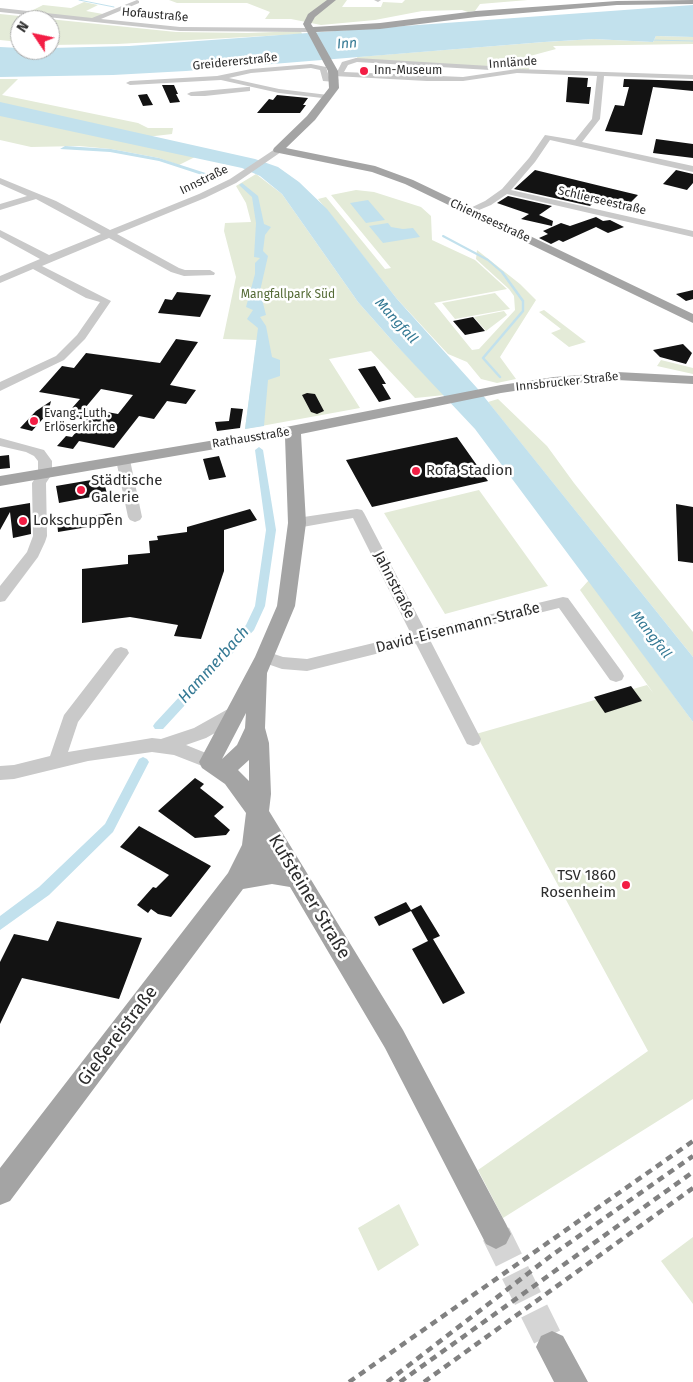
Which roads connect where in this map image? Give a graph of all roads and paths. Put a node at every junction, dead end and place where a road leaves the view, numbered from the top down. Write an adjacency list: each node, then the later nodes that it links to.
1 (332, 0): 7 (main road)
2 (657, 1): 4 (main road); 7 (main road)
3 (137, 2): 6 (street)
4 (693, 2)
5 (0, 10): 6 (street, Hofaustraße)
6 (90, 21): 7 (street, Hofaustraße)
7 (309, 30): 10 (main road)
8 (515, 71): 9 (street, Innlände); 10 (street, Innlände); 10 (street)
9 (601, 73): 11 (street, Innlände); 17 (street)
10 (336, 76): 12 (street, Greidererstraße); 16 (main road, Innstraße)
11 (693, 77)
12 (217, 78): 13 (street, Greidererstraße); 14 (street)
13 (130, 83)
14 (261, 87): 15 (street); 16 (street)
15 (191, 94)
16 (328, 97): 18 (main road, Innstraße)
17 (578, 142): 19 (street); 21 (street)
18 (278, 150): 24 (main road, Chiemseestraße); 26 (street, Innstraße)
19 (693, 168)
20 (0, 181): 22 (street)
21 (505, 191): 24 (street); 27 (street, Schlierseestraße)
22 (36, 196): 23 (street); 26 (street)
23 (0, 207)
24 (469, 211): 32 (main road, Chiemseestraße)
25 (0, 233): 28 (street)
26 (108, 234): 28 (street, Innstraße); 30 (street)
27 (693, 234)
28 (48, 259): 29 (street, Innstraße)
29 (33, 265): 31 (street, Innstraße); 34 (street)
30 (210, 274)
31 (0, 280)
32 (693, 319)
33 (693, 380): 35 (main road, Innsbrucker Straße)
34 (0, 387)
35 (501, 389): 36 (main road, Rathausstraße)
36 (293, 431): 37 (main road, Rathausstraße); 39 (main road)
37 (245, 440): 39 (main road); 40 (main road, Rathausstraße)
38 (0, 442): 41 (street)
39 (295, 459): 44 (main road)
40 (124, 460): 41 (main road, Rathausstraße); 43 (street)
41 (45, 474): 42 (main road, Rathausstraße); 45 (street)
42 (0, 482)
43 (135, 517)
44 (297, 523): 46 (street, Jahnstraße); 48 (main road)
45 (0, 597)
46 (420, 637): 48 (street, David-Eisenmann-Straße); 49 (street, David-Eisenmann-Straße); 52 (street, Jahnstraße)
47 (120, 653): 54 (street)
48 (262, 664): 50 (main road); 51 (main road)
49 (616, 676)
50 (234, 714): 53 (street); 55 (main road)
51 (256, 728): 55 (main road); 57 (main road, Gießereistraße)
52 (473, 739)
53 (163, 745): 54 (street, Kufsteiner Straße); 55 (street, Kufsteiner Straße)
54 (57, 760): 56 (street, Kufsteiner Straße)
55 (217, 767): 57 (main road, Kufsteiner Straße)
56 (0, 773)
57 (258, 813): 58 (main road, Kufsteiner Straße); 60 (main road, Gießereistraße)
58 (280, 849): 59 (main road, Kufsteiner Straße); 60 (main road, Gießereistraße)
59 (296, 877): 60 (main road); 62 (main road, Kufsteiner Straße)
60 (236, 880): 61 (main road, Gießereistraße)
61 (0, 1191)
62 (496, 1234)
63 (552, 1347): 64 (main road)
64 (572, 1382)

